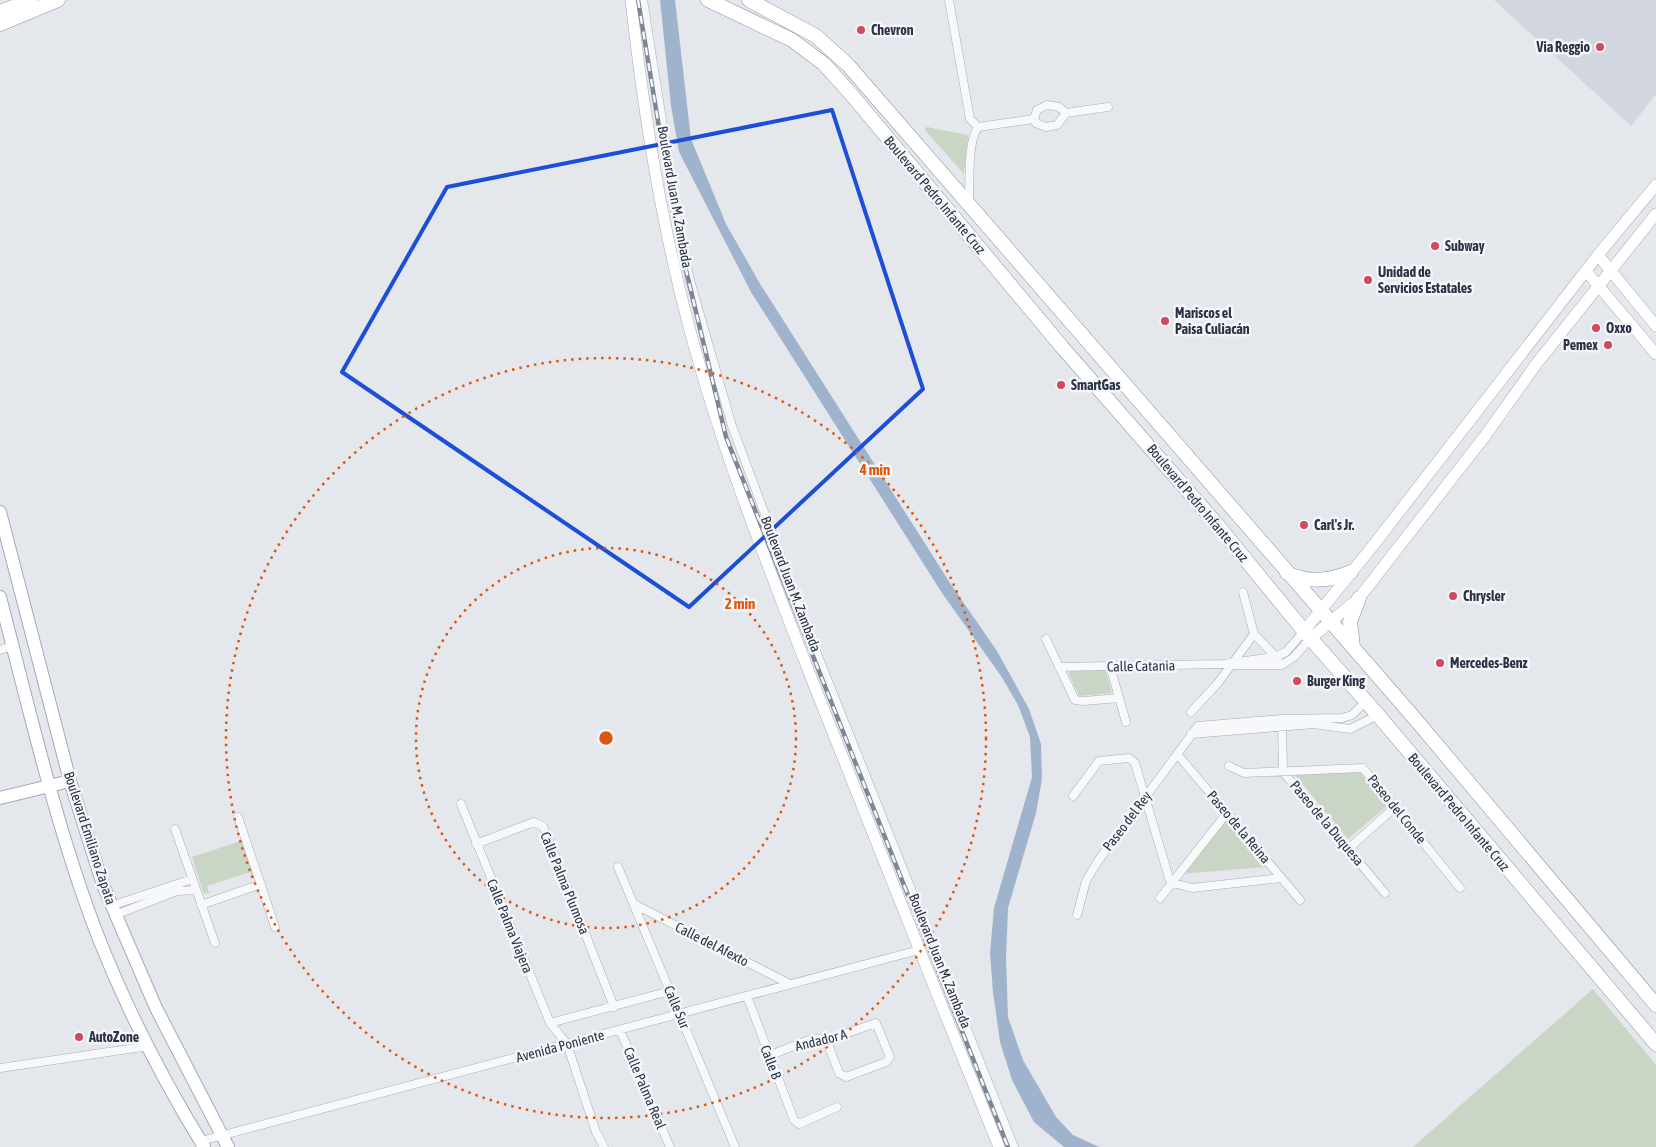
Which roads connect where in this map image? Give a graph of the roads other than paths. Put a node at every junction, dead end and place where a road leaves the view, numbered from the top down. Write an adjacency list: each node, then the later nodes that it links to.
1 (31, 0): 8 (highway)
2 (58, 0): 9 (highway)
3 (631, 0): 78 (street, Boulevard Juan M. Zambada)
4 (643, 0): 100 (street, Boulevard Juan M. Zambada)
5 (708, 0): 31 (highway, Boulevard Pedro Infante Cruz)
6 (749, 0): 15 (highway, Boulevard Pedro Infante Cruz)
7 (949, 0): 13 (street)
8 (0, 12)
9 (0, 24)
10 (1108, 107): 11 (street)
11 (1066, 113): 12 (street); 12 (street)
12 (1034, 119): 13 (street)
13 (978, 127): 15 (street)
14 (1656, 185): 17 (street)
15 (969, 205): 25 (highway, Boulevard Pedro Infante Cruz)
16 (1656, 214): 19 (street)
17 (1598, 256): 18 (street); 19 (street)
18 (1586, 271): 20 (street); 24 (street)
19 (1612, 272): 20 (street); 21 (street)
20 (1599, 286): 22 (street); 28 (street)
21 (1656, 326)
22 (1656, 354)
23 (0, 512): 50 (main road, Boulevard Emiliano Zapata)
24 (1351, 572): 25 (highway); 29 (street)
25 (1287, 574): 29 (highway, Boulevard Pedro Infante Cruz)
26 (1243, 592): 30 (street)
27 (0, 597): 33 (main road, Boulevard Emiliano Zapata)
28 (1359, 598): 29 (street); 34 (highway)
29 (1325, 617): 31 (street); 34 (highway, Boulevard Pedro Infante Cruz)
30 (1254, 634): 36 (street); 37 (street)
31 (1308, 634): 36 (street); 38 (street); 42 (highway, Boulevard Pedro Infante Cruz)
32 (1046, 639): 40 (street)
33 (13, 646): 35 (street); 51 (main road, Boulevard Emiliano Zapata)
34 (1353, 648): 82 (highway, Boulevard Pedro Infante Cruz)
35 (0, 650)
36 (1276, 657): 37 (street); 38 (street)
37 (1229, 664): 38 (street); 39 (street, Calle Catania); 43 (street)
38 (1282, 665)
39 (1110, 666): 40 (street, Calle Catania); 41 (street)
40 (1059, 667): 41 (street)
41 (1119, 698): 45 (street)
42 (1366, 701): 44 (highway, Boulevard Pedro Infante Cruz); 46 (street, Paseo del Rey)
43 (1191, 712)
44 (1378, 715): 46 (street, Paseo del Rey); 89 (highway, Boulevard Pedro Infante Cruz)
45 (1126, 722)
46 (1282, 722): 47 (street, Paseo del Rey); 49 (street, Paseo de la Duquesa)
47 (1178, 755): 53 (street, Paseo del Rey); 57 (street, Paseo de la Reina)
48 (1229, 766): 49 (street, Paseo del Conde)
49 (1283, 772): 56 (street, Paseo del Conde); 61 (street, Paseo de la Duquesa)
50 (70, 781): 51 (main road); 74 (main road, Boulevard Emiliano Zapata)
51 (51, 785): 54 (main road); 90 (main road, Boulevard Emiliano Zapata)
52 (1073, 796): 53 (street)
53 (1146, 796): 65 (street); 75 (street, Paseo del Rey)
54 (0, 798)
55 (461, 804): 60 (street, Calle Palma Viajera)
56 (1394, 808): 61 (street); 67 (street, Paseo del Conde)
57 (1227, 813): 63 (street, Paseo de la Reina); 65 (street)
58 (238, 816): 66 (street)
59 (175, 829): 64 (street)
60 (476, 844): 83 (street, Calle Palma Plumosa); 85 (street, Calle Palma Viajera)
61 (1348, 849): 69 (street, Paseo de la Duquesa)
62 (618, 867): 72 (street, Calle Sur)
63 (1282, 878): 65 (street); 71 (street, Paseo de la Reina)
64 (192, 879): 68 (street); 74 (street)
65 (1173, 883): 70 (street)
66 (261, 884): 73 (street); 76 (street)
67 (1460, 888)
68 (196, 890): 73 (street); 74 (street)
69 (1385, 892)
70 (1160, 898)
71 (1300, 900)
72 (634, 904): 79 (street, Calle del Afexto); 80 (street, Calle Sur)
73 (201, 905): 77 (street)
74 (113, 911): 94 (main road, Boulevard Emiliano Zapata)
75 (1077, 915)
76 (275, 927)
77 (214, 943)
78 (919, 950): 79 (street, Avenida Poniente); 99 (street, Boulevard Juan M. Zambada)
79 (790, 984): 81 (street, Avenida Poniente)
80 (670, 991): 83 (street); 84 (street, Calle Sur)
81 (747, 996): 84 (street, Avenida Poniente); 91 (street, Calle B)
82 (1656, 1005)
83 (614, 1007): 85 (street)
84 (680, 1015): 86 (street, Avenida Poniente); 98 (street, Calle Sur)
85 (550, 1023): 88 (street, Calle Palma Viajera)
86 (620, 1030): 88 (street, Avenida Poniente); 97 (street, Calle Palma Real)
87 (826, 1039): 87 (street, Andador A); 91 (street, Andador A)
88 (567, 1044): 94 (street, Avenida Poniente); 96 (street)
89 (1656, 1044)
90 (149, 1046): 92 (street); 95 (main road, Boulevard Emiliano Zapata)
91 (768, 1056): 93 (street, Calle B)
92 (0, 1068)
93 (837, 1107)
94 (224, 1141): 95 (street, Avenida Poniente)
95 (203, 1144)
96 (604, 1147)
97 (670, 1147)
98 (735, 1147)
99 (999, 1147)
100 (1014, 1147)

